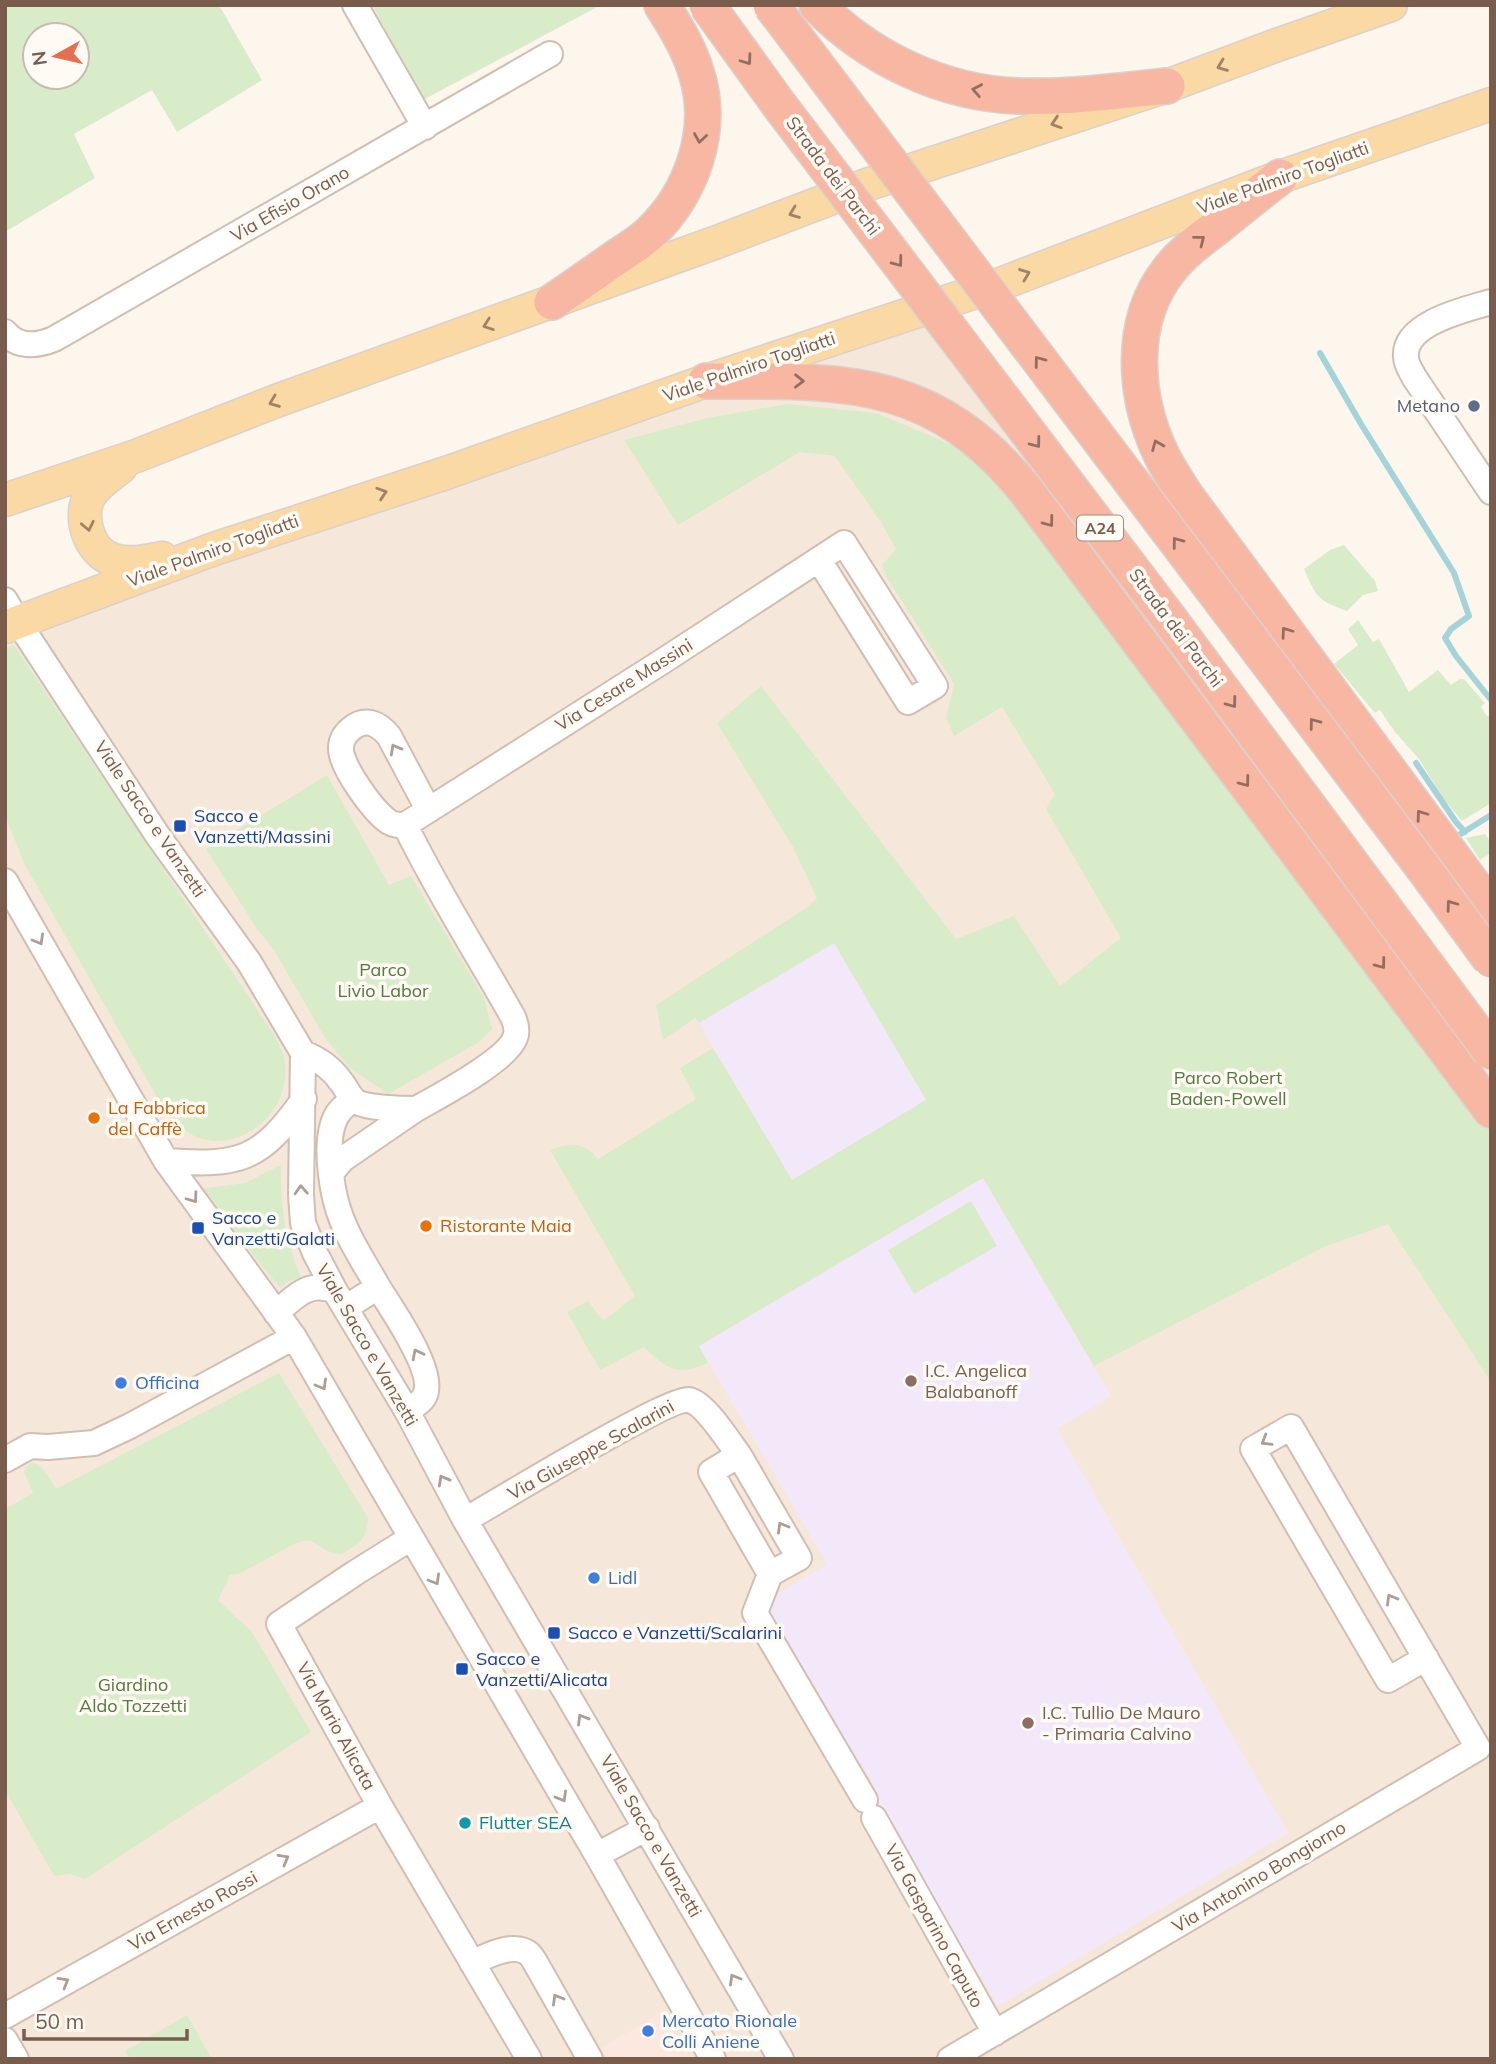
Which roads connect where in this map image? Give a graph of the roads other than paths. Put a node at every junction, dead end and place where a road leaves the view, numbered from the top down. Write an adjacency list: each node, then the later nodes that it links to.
1 (355, 5): 12 (street)
2 (662, 5): 16 (highway, one-way to 16)
3 (706, 5): 32 (highway, Strada dei Parchi / A24, one-way to 32, bridge)
4 (771, 5): 30 (highway, one-way to 4, bridge)
5 (817, 5): 10 (highway, one-way to 5)
6 (1356, 5): 8 (main road)
7 (1391, 5): 8 (main road)
8 (1277, 45): 10 (main road, one-way to 10)
9 (550, 54): 12 (street, Via Efisio Orano)
10 (1167, 86): 16 (main road, one-way to 16)
11 (1491, 104): 14 (main road, Viale Palmiro Togliatti)
12 (425, 127): 18 (street, Via Efisio Orano)
13 (1491, 127): 14 (main road)
14 (1362, 150): 15 (main road, Viale Palmiro Togliatti)
15 (1280, 177): 19 (main road, Viale Palmiro Togliatti, one-way to 15); 29 (highway, one-way to 15)
16 (552, 302): 20 (main road, one-way to 20)
17 (1491, 302): 21 (street)
18 (15, 338)
19 (706, 381): 23 (main road, Viale Palmiro Togliatti, one-way to 19); 36 (highway, one-way to 36)
20 (136, 456): 22 (main road); 23 (main road, one-way to 23)
21 (1491, 492)
22 (5, 500)
23 (215, 549): 25 (main road, Viale Palmiro Togliatti)
24 (819, 560): 24 (street, Via Cesare Massini); 26 (street, Via Cesare Massini)
25 (9, 617): 31 (street, Viale Sacco e Vanzetti)
26 (428, 809): 27 (street, Via Cesare Massini); 27 (street, one-way to 27)
27 (405, 825): 35 (street)
28 (6, 883): 38 (street, one-way to 38)
29 (1491, 909)
30 (1491, 960)
31 (303, 1052): 33 (street, Viale Sacco e Vanzetti); 34 (street)
32 (1491, 1052)
33 (304, 1099): 38 (street); 41 (street, Viale Sacco e Vanzetti, one-way to 33)
34 (358, 1102): 35 (street); 37 (street); 39 (street)
35 (416, 1109): 37 (street)
36 (1491, 1110)
37 (371, 1142): 39 (street)
38 (166, 1161): 42 (street, one-way to 42)
39 (331, 1173): 40 (street)
40 (378, 1287): 41 (street); 44 (street, one-way to 40)
41 (340, 1300): 42 (street); 44 (street, Viale Sacco e Vanzetti)
42 (276, 1313): 43 (street)
43 (294, 1337): 46 (street); 48 (street, one-way to 48)
44 (407, 1411): 47 (street, Viale Sacco e Vanzetti, one-way to 44)
45 (739, 1455): 47 (street, Via Giuseppe Scalarini); 49 (street); 49 (street, Via Giuseppe Scalarini, one-way to 45)
46 (5, 1460)
47 (465, 1520): 52 (street, Viale Sacco e Vanzetti, one-way to 47)
48 (411, 1538): 51 (street, Via Mario Alicata); 53 (street, one-way to 53)
49 (770, 1574): 56 (street, Via Gasparino Caputo)
50 (1426, 1658): 50 (street, Via Antonino Bongiorno, one-way to 50); 56 (street, Via Antonino Bongiorno)
51 (380, 1806): 54 (street, Via Mario Alicata); 55 (street, Via Ernesto Rossi, one-way to 51)
52 (647, 1828): 53 (street); 62 (street, Viale Sacco e Vanzetti, one-way to 52)
53 (597, 1855): 61 (street)
54 (472, 1963): 59 (street, Via Mario Alicata); 60 (street, one-way to 54)
55 (5, 2016)
56 (995, 2033): 63 (street, Via Antonino Bongiorno)
57 (5, 2040): 58 (street)
58 (16, 2059)
59 (529, 2059)
60 (590, 2059)
61 (713, 2059)
62 (781, 2059)
63 (950, 2059)

